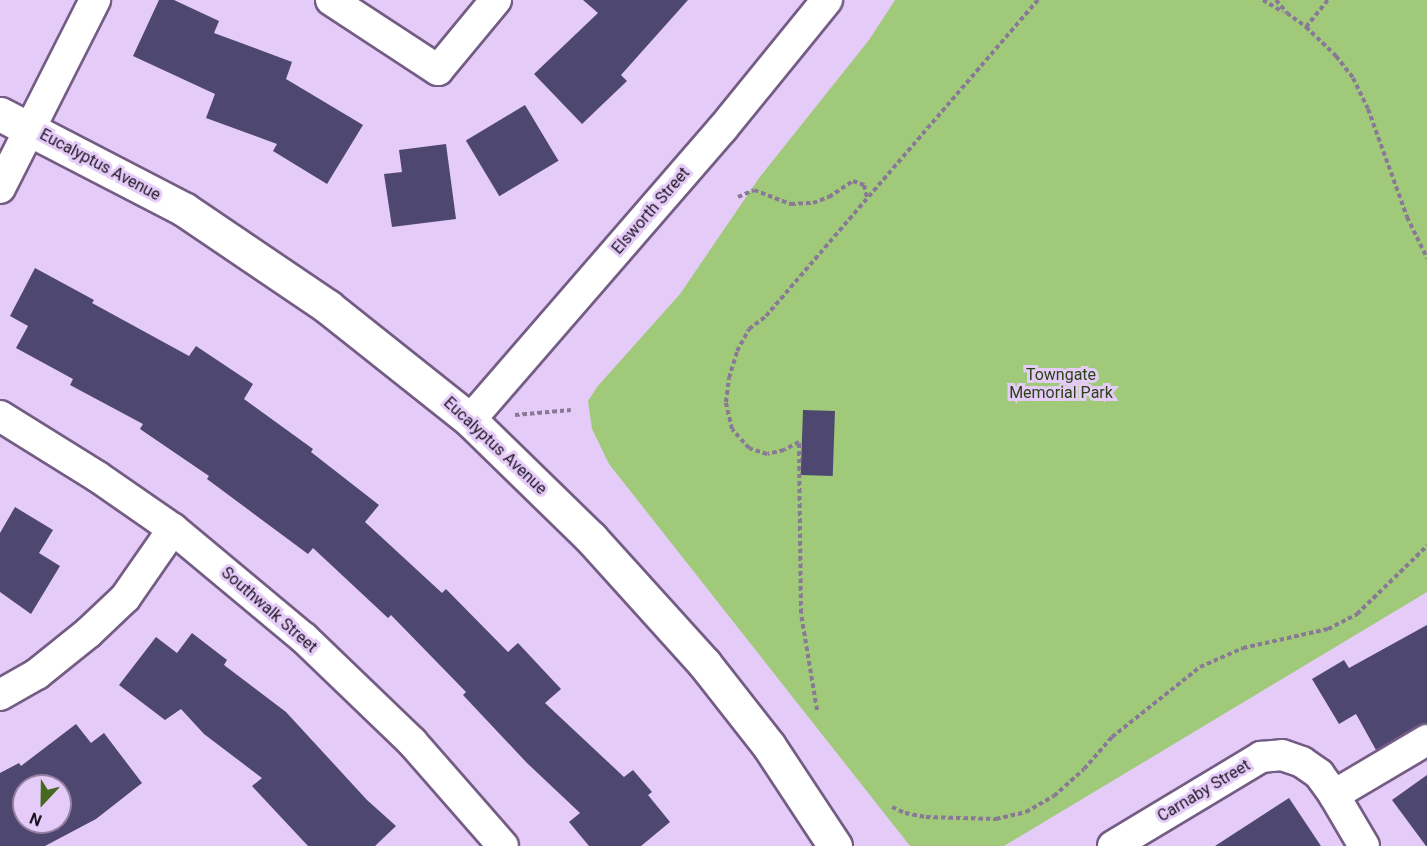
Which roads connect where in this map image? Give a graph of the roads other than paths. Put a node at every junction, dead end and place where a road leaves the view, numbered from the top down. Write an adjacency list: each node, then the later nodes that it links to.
1 (95, 0): 6 (street)
2 (331, 0): 3 (street)
3 (496, 0)
4 (827, 0): 9 (street, Elsworth Street)
5 (0, 114): 6 (street, Eucalyptus Avenue)
6 (30, 128): 7 (street); 9 (street, Eucalyptus Avenue)
7 (0, 188)
8 (0, 416): 10 (street, Southwalk Street)
9 (470, 420): 15 (street, Eucalyptus Avenue)
10 (173, 529): 11 (street); 14 (street, Southwalk Street)
11 (0, 695)
12 (1427, 740): 13 (street)
13 (1334, 795): 16 (street, Carnaby Street); 17 (street, Carnaby Street)
14 (503, 846)
15 (835, 846)
16 (1113, 846)
17 (1364, 846)

